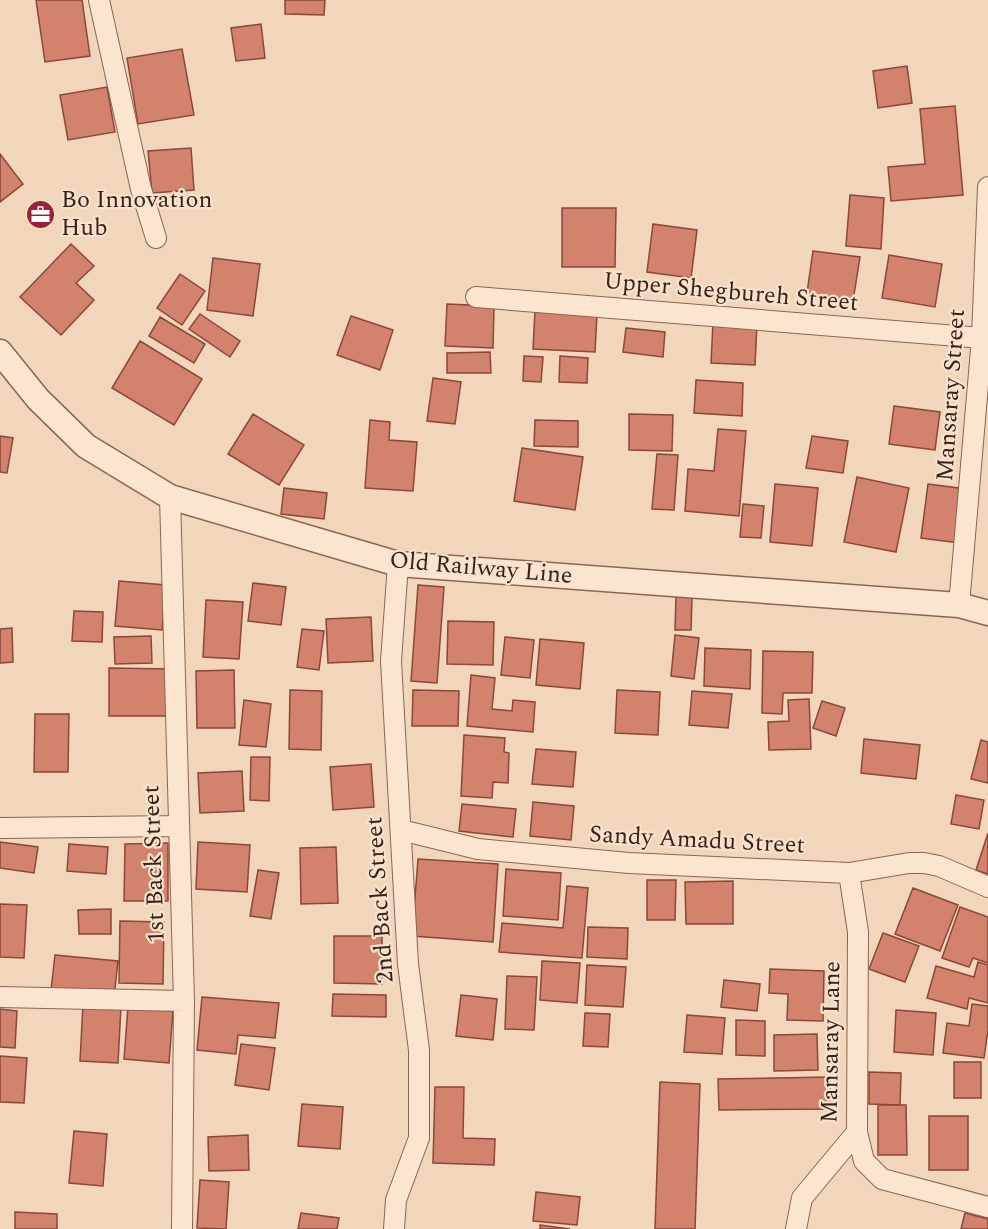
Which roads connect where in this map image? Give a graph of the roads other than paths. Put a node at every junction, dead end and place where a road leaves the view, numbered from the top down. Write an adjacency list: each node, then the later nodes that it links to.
1 (99, 0): 3 (street)
2 (988, 187): 5 (street, Mansaray Street)
3 (156, 238)
4 (476, 297): 5 (street, Upper Shegbureh Street)
5 (982, 338): 9 (street, Mansaray Street)
6 (0, 352): 7 (street, Old Railway Line)
7 (170, 497): 8 (street, Old Railway Line); 11 (street, 1st Back Street)
8 (398, 564): 9 (street, Old Railway Line); 13 (street, 2nd Back Street)
9 (959, 605): 10 (street, Old Railway Line)
10 (988, 614)
11 (178, 826): 12 (street); 17 (street, 1st Back Street)
12 (0, 828)
13 (401, 830): 14 (street, Sandy Amadu Street); 21 (street, 2nd Back Street)
14 (849, 873): 15 (street, Sandy Amadu Street); 18 (street, Mansaray Lane)
15 (988, 887)
16 (0, 997): 17 (street)
17 (184, 1001): 20 (street, 1st Back Street)
18 (857, 1132): 19 (street); 22 (street, Mansaray Lane)
19 (988, 1207)
20 (182, 1229)
21 (394, 1229)
22 (796, 1229)

